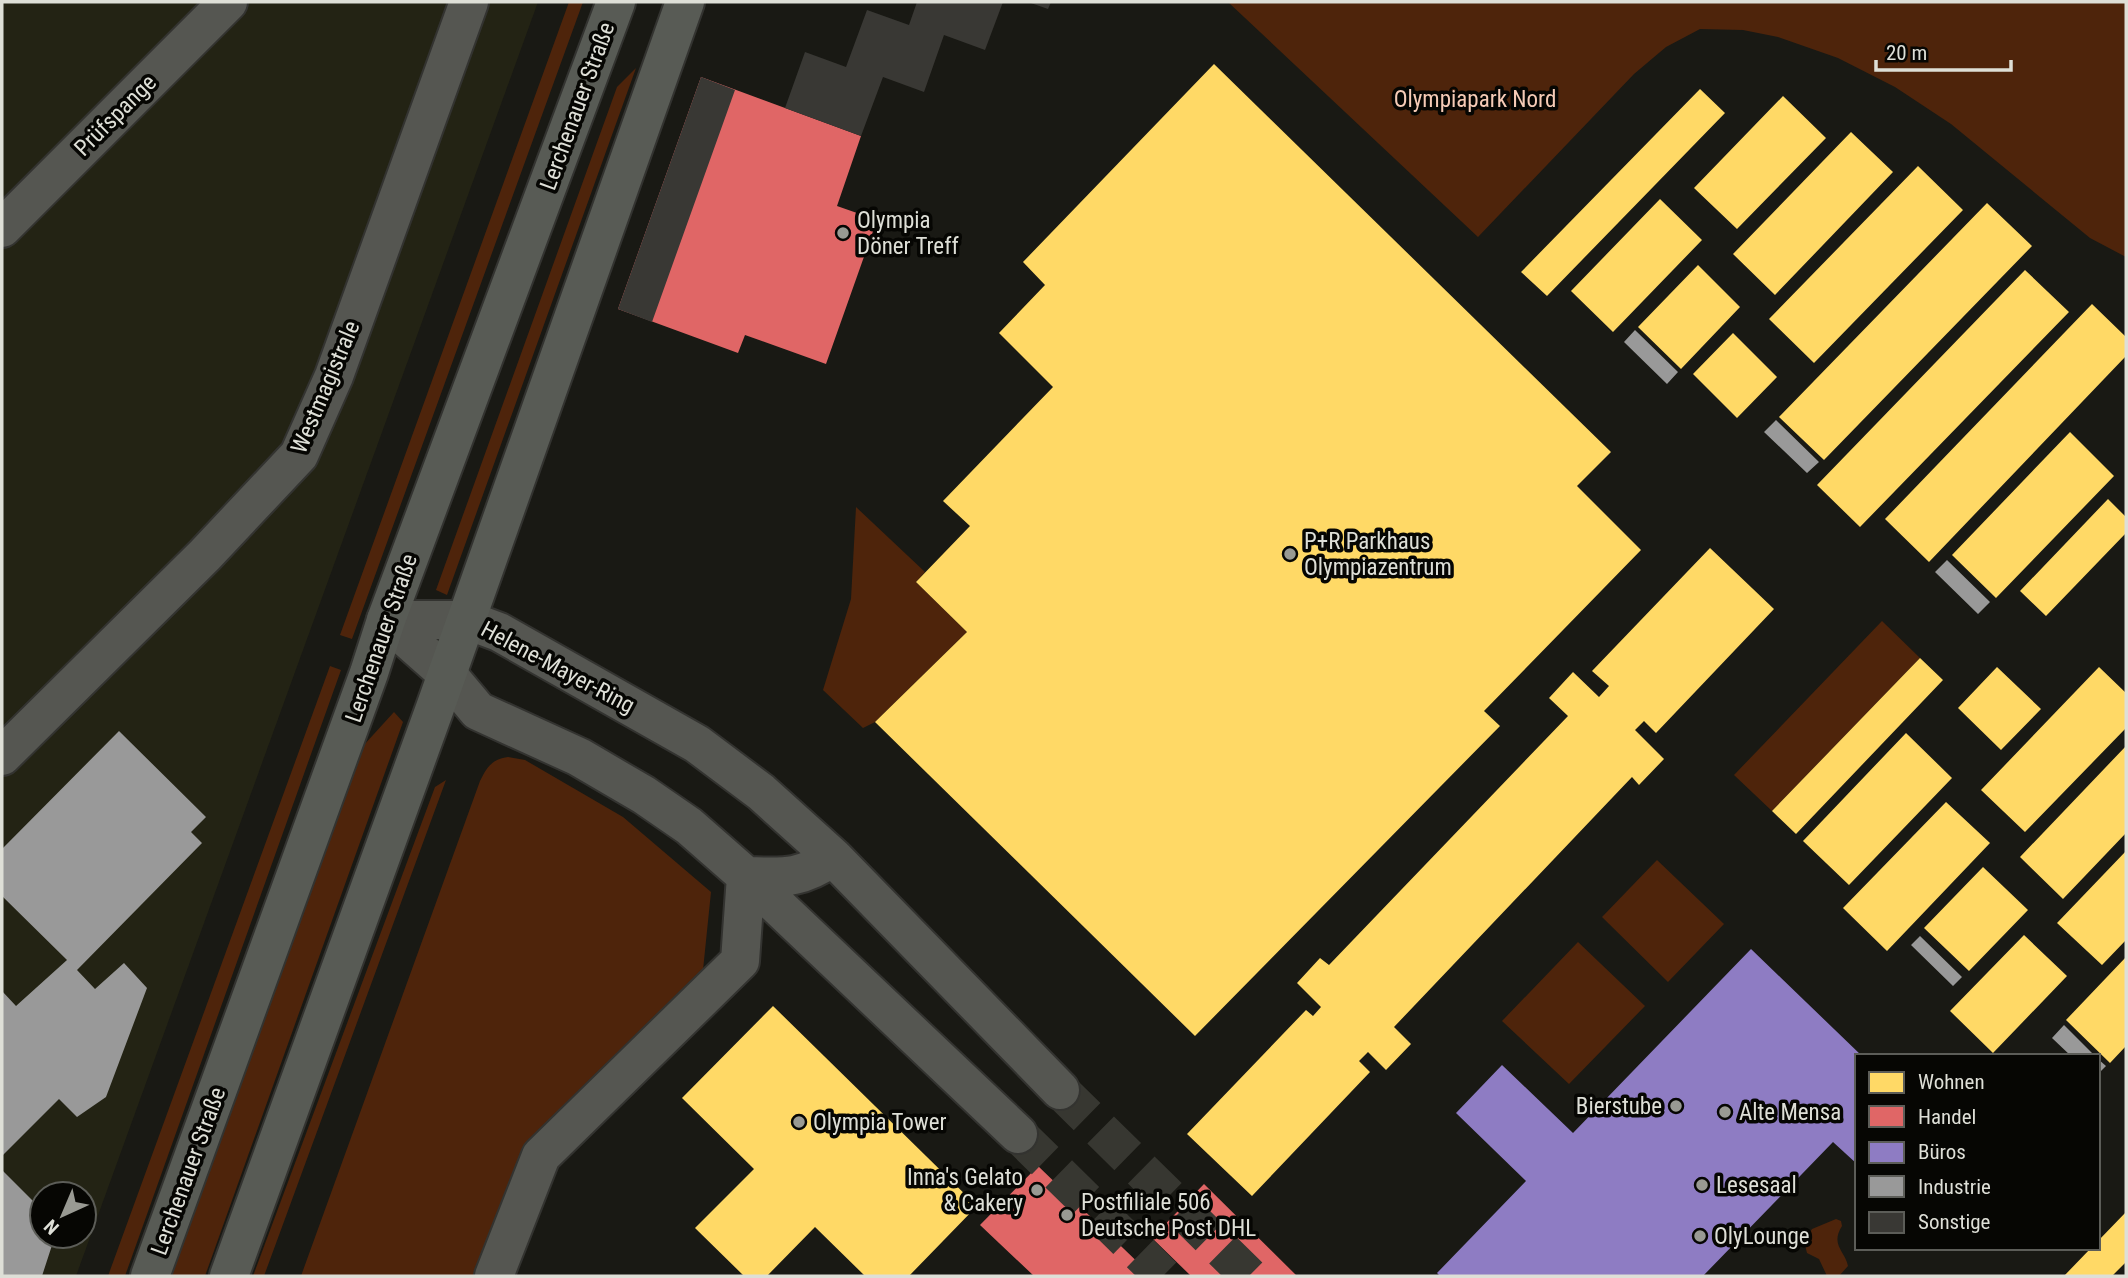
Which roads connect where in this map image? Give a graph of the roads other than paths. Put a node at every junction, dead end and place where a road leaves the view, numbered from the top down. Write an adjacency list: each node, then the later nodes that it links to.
1 (228, 2): 5 (street, Prüfspange)
2 (469, 2): 9 (street, Westmagistrale)
3 (616, 2): 6 (main road, Lerchenauer Straße)
4 (685, 2): 7 (main road)
5 (2, 228)
6 (386, 620): 7 (street, Helene-Mayer-Ring); 8 (street); 14 (main road, Lerchenauer Straße)
7 (467, 620): 8 (main road); 10 (street, Helene-Mayer-Ring)
8 (447, 674): 11 (street); 15 (main road)
9 (2, 755)
10 (833, 857): 11 (street); 12 (street, Helene-Mayer-Ring)
11 (746, 876): 13 (street); 16 (street)
12 (1060, 1090)
13 (1018, 1134)
14 (150, 1276)
15 (229, 1276)
16 (494, 1276)

